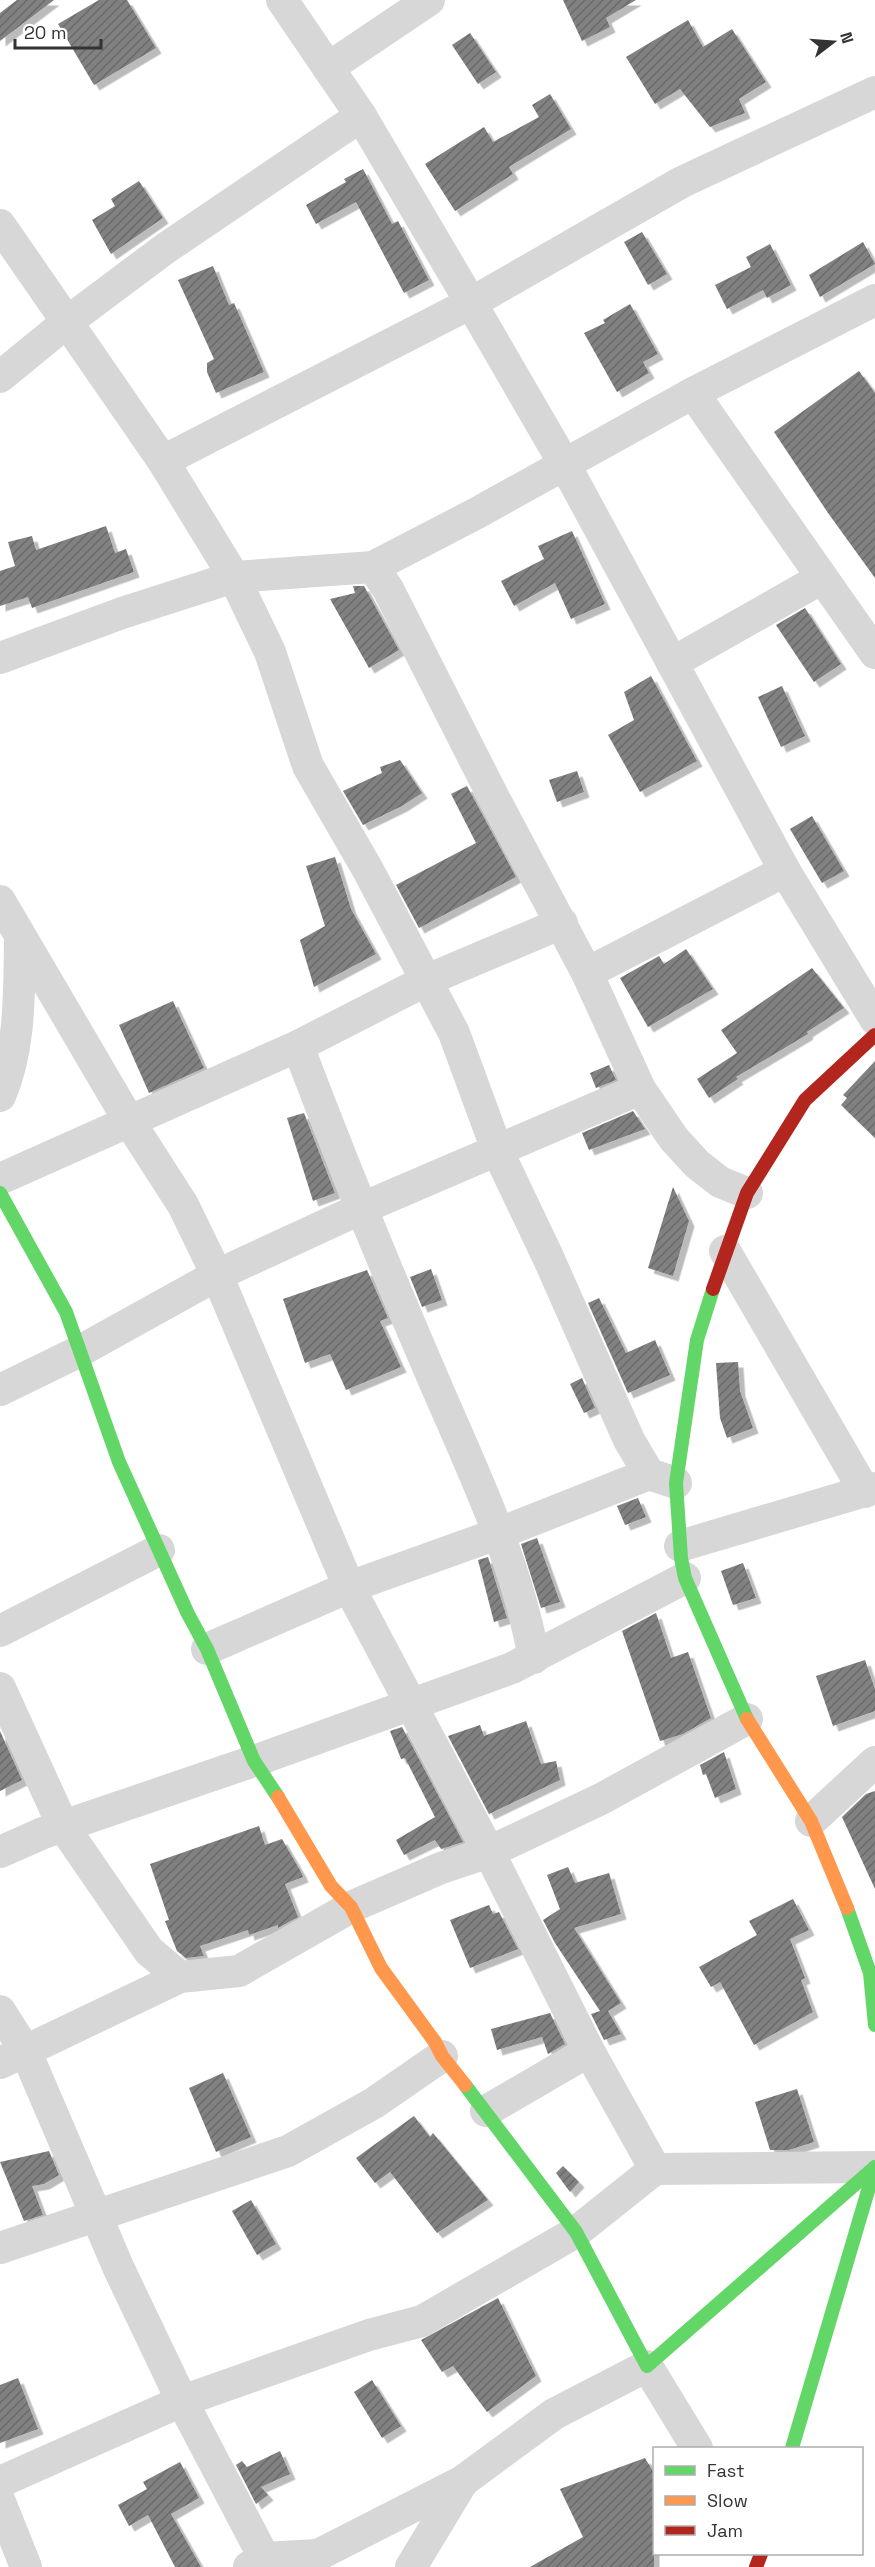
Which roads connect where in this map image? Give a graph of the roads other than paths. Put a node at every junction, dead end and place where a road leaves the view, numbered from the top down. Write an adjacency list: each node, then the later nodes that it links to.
1 (282, 0): 3 (street)
2 (429, 0): 3 (street)
3 (328, 68): 5 (street)
4 (875, 92): 8 (street)
5 (361, 116): 8 (street); 9 (street)
6 (0, 225): 9 (street)
7 (875, 300): 11 (street)
8 (471, 303): 12 (street); 13 (street)
9 (67, 322): 10 (street); 12 (street)
10 (0, 377)
11 (693, 393): 13 (street); 16 (street)
12 (163, 461): 15 (street)
13 (565, 465): 14 (street); 19 (street)
14 (373, 567): 15 (street); 22 (street)
15 (234, 578): 18 (street); 25 (street)
16 (822, 578): 17 (street); 19 (street)
17 (875, 653)
18 (0, 658)
19 (672, 663): 20 (street)
20 (785, 871): 24 (street); 26 (street)
21 (0, 901): 23 (street)
22 (562, 924): 24 (street); 25 (street)
23 (20, 938): 30 (street); 31 (street)
24 (587, 973): 29 (street)
25 (427, 980): 28 (street); 32 (street)
26 (875, 1019)
27 (875, 1035): 35 (street)
28 (298, 1046): 31 (street); 36 (street)
29 (640, 1089): 32 (street); 35 (street)
30 (0, 1096)
31 (129, 1121): 33 (street); 38 (street)
32 (496, 1150): 36 (street); 41 (street)
33 (0, 1179)
34 (0, 1193): 39 (street)
35 (747, 1193): 37 (street)
36 (360, 1209): 38 (street); 43 (street)
37 (725, 1251): 41 (street); 42 (street)
38 (217, 1275): 39 (street); 47 (street)
39 (80, 1351): 40 (street); 45 (street)
40 (0, 1390)
41 (662, 1479): 43 (street); 44 (street)
42 (870, 1490): 44 (street)
43 (500, 1533): 47 (street); 50 (street)
44 (680, 1546): 46 (street)
45 (159, 1550): 48 (street); 49 (street)
46 (685, 1578): 50 (street); 53 (street)
47 (350, 1587): 49 (street); 52 (street)
48 (0, 1631)
49 (207, 1650): 54 (street)
50 (534, 1658): 52 (street)
51 (0, 1688): 57 (street)
52 (412, 1703): 54 (street); 59 (street)
53 (747, 1719): 56 (street); 59 (street)
54 (254, 1761): 57 (street); 60 (street)
55 (875, 1762): 56 (street)
56 (811, 1821): 61 (street)
57 (63, 1826): 58 (street); 62 (street)
58 (0, 1852)
59 (489, 1852): 60 (street); 65 (street)
60 (351, 1907): 62 (street); 66 (street)
61 (872, 1972): 64 (street)
62 (180, 1977): 67 (street)
63 (0, 2011): 67 (street)
64 (875, 2025)
65 (589, 2051): 68 (street); 70 (street)
66 (442, 2056): 68 (street); 71 (street)
67 (13, 2057): 71 (street)
68 (486, 2110): 72 (street)
69 (875, 2167): 70 (street); 74 (street); 77 (street)
70 (654, 2169): 72 (street)
71 (98, 2213): 73 (street); 75 (street)
72 (576, 2232): 74 (street); 75 (street)
73 (0, 2248)
74 (646, 2366): 76 (street); 78 (street)
75 (182, 2401): 79 (street); 81 (street)
76 (696, 2447)
77 (792, 2447)
78 (463, 2481): 81 (street); 83 (street)
79 (0, 2482)
80 (0, 2502): 82 (street)
81 (260, 2564)
82 (26, 2567)
83 (411, 2567)

